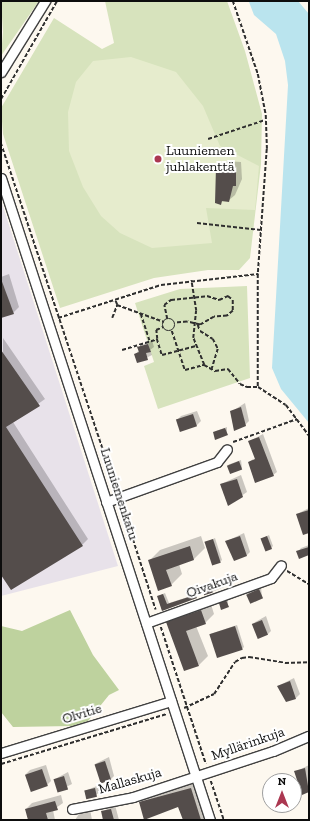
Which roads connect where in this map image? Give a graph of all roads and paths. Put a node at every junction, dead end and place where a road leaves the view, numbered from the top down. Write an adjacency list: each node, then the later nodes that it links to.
1 (45, 1): 4 (street)
2 (57, 1): 5 (path)
3 (233, 1): 6 (path)
4 (1, 72)
5 (1, 99)
6 (266, 119): 7 (path); 11 (path)
7 (208, 139)
8 (1, 143): 18 (path)
9 (1, 178): 39 (street, Luuniemenkatu)
10 (197, 223): 11 (path)
11 (261, 230): 12 (path)
12 (258, 274): 13 (path); 34 (path)
13 (191, 280): 14 (path); 15 (path)
14 (194, 299): 20 (path); 23 (path); 24 (path)
15 (115, 300): 16 (path); 18 (path)
16 (117, 304): 17 (path); 19 (path)
17 (141, 314): 21 (path); 28 (path)
18 (58, 318): 38 (path)
19 (112, 318)
20 (167, 319): 21 (path); 22 (path)
21 (164, 322): 25 (path)
22 (175, 323): 23 (path); 26 (path)
23 (194, 324): 24 (path); 29 (path)
24 (198, 325): 33 (path)
25 (163, 327): 26 (path); 27 (path)
26 (172, 331): 31 (path)
27 (157, 339): 28 (path); 31 (path)
28 (150, 341): 30 (path)
29 (196, 346): 31 (path); 32 (path)
30 (122, 350)
31 (179, 352): 32 (path)
32 (204, 365): 33 (path)
33 (212, 370): 34 (path)
34 (258, 387): 35 (path)
35 (297, 419): 36 (path); 37 (path)
36 (309, 436)
37 (227, 449): 38 (street)
38 (119, 496): 39 (street); 42 (path)
39 (106, 502): 43 (street, Luuniemenkatu)
40 (281, 565): 41 (path); 42 (street, Oivakuja)
41 (309, 584)
42 (158, 618): 43 (street, Oivakuja); 51 (path)
43 (146, 623): 45 (street, Luuniemenkatu)
44 (309, 662): 46 (path)
45 (171, 701): 47 (street, Luuniemenkatu); 49 (street, Olvitie)
46 (193, 705)
47 (175, 711): 50 (path); 52 (street, Luuniemenkatu)
48 (309, 736): 52 (street, Myllärinkuja)
49 (1, 753)
50 (1, 764)
51 (207, 767)
52 (196, 776): 54 (street, Mallaskuja); 55 (street, Luuniemenkatu)
53 (211, 780): 56 (path)
54 (72, 809)
55 (210, 820)
56 (224, 820)

